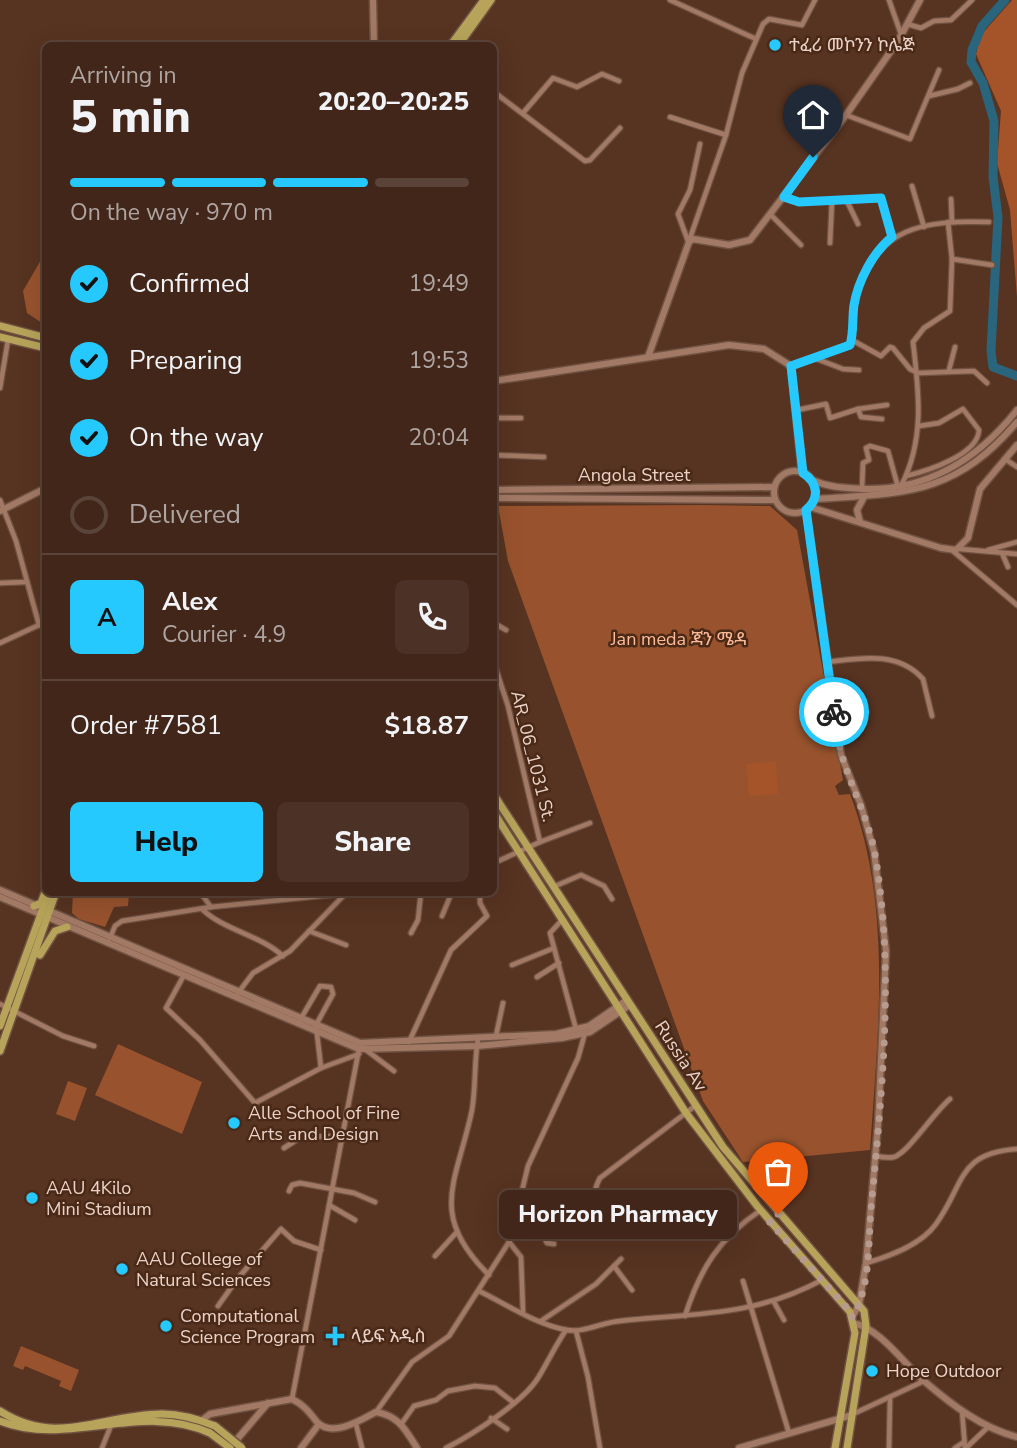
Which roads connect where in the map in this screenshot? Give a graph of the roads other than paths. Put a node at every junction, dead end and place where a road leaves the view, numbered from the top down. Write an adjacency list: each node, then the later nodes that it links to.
1 (373, 0): 12 (main road)
2 (484, 0): 13 (main road)
3 (491, 0): 14 (main road)
4 (670, 0): 11 (street)
5 (815, 0): 11 (street)
6 (889, 0): 10 (street)
7 (920, 0): 9 (main road)
8 (972, 0): 9 (street)
9 (907, 23): 10 (main road)
10 (901, 35): 21 (main road)
11 (756, 38): 24 (street)
12 (374, 42)
13 (453, 42)
14 (461, 42)
15 (939, 70): 19 (street)
16 (619, 81): 20 (street)
17 (970, 83): 19 (street)
18 (497, 94): 20 (street)
19 (929, 96): 21 (street)
20 (523, 113): 23 (street)
21 (846, 115): 27 (main road)
22 (670, 117): 24 (street)
23 (621, 128)
24 (726, 135): 37 (street)
25 (699, 144): 37 (street)
26 (912, 186): 35 (street)
27 (784, 197): 30 (street); 31 (main road)
28 (846, 199): 30 (street); 34 (street); 36 (street)
29 (951, 199): 32 (street)
30 (832, 201): 38 (street)
31 (770, 215): 37 (main road); 39 (street)
32 (950, 222): 33 (street); 35 (street); 40 (street)
33 (989, 222)
34 (858, 224)
35 (924, 227): 36 (street)
36 (892, 237): 45 (street)
37 (689, 242): 48 (main road)
38 (830, 243)
39 (801, 245)
40 (952, 259): 41 (street); 54 (street)
41 (992, 265)
42 (0, 326): 43 (main road)
43 (42, 337)
44 (4, 339): 46 (main road); 50 (street)
45 (851, 340): 49 (street); 54 (street)
46 (42, 347)
47 (955, 347): 53 (street)
48 (648, 357): 51 (main road); 55 (main road)
49 (815, 358): 51 (street); 52 (street)
50 (2, 362): 57 (street)
51 (791, 366): 60 (main road)
52 (859, 370)
53 (949, 370): 54 (street); 56 (street)
54 (919, 373): 66 (street)
55 (497, 381)
56 (987, 383)
57 (0, 388)
58 (887, 405): 59 (street)
59 (858, 409): 60 (street); 64 (street)
60 (797, 410): 72 (main road)
61 (1017, 410): 75 (main road)
62 (497, 418): 63 (street)
63 (521, 418)
64 (882, 419)
65 (1017, 422): 75 (main road)
66 (919, 426): 73 (street); 73 (street)
67 (1017, 445): 70 (main road)
68 (497, 455): 69 (street)
69 (544, 457)
70 (1004, 459): 71 (street); 92 (main road)
71 (1017, 467)
72 (803, 473): 74 (main road); 76 (main road)
73 (906, 476): 77 (street)
74 (812, 480): 79 (main road); 86 (main road)
75 (917, 486): 77 (main road); 82 (main road)
76 (774, 487): 78 (main road, Angola Street); 85 (main road)
77 (899, 487): 79 (main road); 79 (street)
78 (709, 489): 81 (main road, Angola Street); 84 (main road)
79 (862, 489)
80 (42, 490): 89 (main road)
81 (497, 490)
82 (864, 497): 86 (main road); 90 (main road)
83 (497, 498): 84 (main road)
84 (710, 499): 85 (main road)
85 (775, 499): 88 (main road)
86 (815, 499): 88 (main road)
87 (0, 500): 89 (street)
88 (808, 509): 90 (main road); 105 (main road)
89 (2, 510): 97 (street)
90 (860, 522): 92 (main road)
91 (1017, 542): 93 (street)
92 (956, 550): 93 (street); 99 (street)
93 (987, 550): 94 (street)
94 (1002, 553): 95 (street); 96 (street)
95 (1017, 554)
96 (1008, 567)
97 (27, 582): 98 (street); 100 (street)
98 (0, 583)
99 (1017, 604)
100 (39, 625): 101 (street); 104 (street)
101 (42, 625)
102 (497, 625): 103 (street)
103 (506, 630)
104 (0, 643)
105 (827, 662): 107 (street); 171 (main road)
106 (497, 672): 111 (street, AR_06_1031 St.)
107 (932, 716)
108 (497, 800): 112 (main road, Russia Av)
109 (497, 818): 113 (main road, Russia Av)
110 (590, 823): 111 (street)
111 (540, 842): 112 (street, AR_06_1031 St.)
112 (527, 848): 113 (street, AR_06_1031 St.); 115 (main road, Russia Av)
113 (519, 852): 114 (street, AR_06_1031 St.); 133 (main road, Russia Av)
114 (497, 862)
115 (554, 887): 127 (street); 148 (main road, Russia Av)
116 (0, 891): 128 (main road)
117 (44, 896): 128 (main road)
118 (47, 896): 131 (main road)
119 (54, 896): 131 (main road)
120 (203, 896): 129 (street)
121 (296, 896): 129 (street)
122 (343, 896): 135 (street)
123 (421, 896): 136 (street)
124 (450, 896): 132 (street)
125 (480, 896): 158 (street)
126 (0, 897): 131 (main road)
127 (612, 898)
128 (34, 906): 131 (main road)
129 (211, 907): 130 (street)
130 (203, 909): 137 (street); 140 (street)
131 (46, 915): 134 (main road); 137 (main road); 143 (main road); 149 (main road)
132 (442, 916)
133 (562, 919): 139 (street); 150 (main road, Russia Av)
134 (66, 927): 137 (main road); 143 (main road)
135 (309, 931): 138 (street); 140 (street)
136 (411, 933)
137 (109, 940): 144 (main road); 146 (main road)
138 (346, 945)
139 (554, 948): 141 (street); 142 (street)
140 (283, 956): 146 (street)
141 (559, 963): 145 (street); 154 (street)
142 (512, 965)
143 (32, 967): 149 (main road)
144 (184, 975): 146 (main road); 163 (street)
145 (537, 977)
146 (237, 995): 151 (main road)
147 (503, 1003): 156 (street)
148 (628, 1003): 150 (main road); 166 (main road, Russia Av)
149 (8, 1007): 152 (main road); 160 (street); 162 (main road)
150 (620, 1008): 155 (main road); 167 (main road, Russia Av)
151 (300, 1021): 153 (main road); 153 (street)
152 (0, 1026)
153 (316, 1028): 161 (main road); 163 (street)
154 (576, 1030): 155 (main road); 157 (main road)
155 (585, 1030): 157 (main road); 178 (street)
156 (495, 1039): 157 (main road); 159 (main road)
157 (514, 1040): 159 (main road)
158 (409, 1042): 159 (main road); 161 (main road)
159 (477, 1042): 161 (main road); 182 (street)
160 (94, 1046)
161 (361, 1049): 163 (street); 164 (street); 168 (street)
162 (0, 1051)
163 (321, 1068)
164 (394, 1071)
165 (950, 1100): 171 (street)
166 (695, 1106): 167 (street); 179 (main road, Russia Av)
167 (686, 1113): 176 (main road, Russia Av); 177 (street)
168 (343, 1136): 169 (street); 173 (street)
169 (284, 1148)
170 (1017, 1149): 188 (street)
171 (876, 1156): 188 (main road)
172 (289, 1191): 173 (street)
173 (332, 1191): 174 (street); 175 (street)
174 (375, 1202)
175 (329, 1205): 180 (street); 185 (street)
176 (761, 1210): 181 (main road, Russia Av); 200 (street)
177 (602, 1212)
178 (522, 1214): 183 (street); 184 (street)
179 (778, 1214): 181 (main road); 196 (main road, Russia Av)
180 (355, 1220)
181 (769, 1221): 191 (main road, Russia Av)
182 (456, 1233): 186 (street); 190 (street)
183 (509, 1242): 190 (street); 199 (street)
184 (554, 1244)
185 (321, 1250): 197 (street); 208 (street)
186 (435, 1256)
187 (621, 1259): 189 (street)
188 (866, 1263): 196 (main road)
189 (614, 1266): 193 (street); 203 (street)
190 (489, 1275): 194 (street)
191 (823, 1280): 195 (street); 202 (main road, Russia Av)
192 (743, 1281): 198 (street)
193 (632, 1290)
194 (479, 1291): 199 (street); 214 (street)
195 (774, 1303): 198 (street); 201 (street)
196 (859, 1306): 202 (main road); 204 (main road, Russia Av)
197 (218, 1307)
198 (752, 1309): 200 (street); 228 (street)
199 (523, 1312): 203 (street)
200 (685, 1316): 206 (street)
201 (784, 1320)
202 (853, 1320): 204 (main road); 217 (main road)
203 (541, 1321): 205 (street)
204 (866, 1326): 207 (main road); 215 (main road)
205 (566, 1330): 206 (street); 211 (street)
206 (576, 1331): 238 (street)
207 (924, 1381): 209 (street); 212 (main road)
208 (292, 1399): 210 (main road); 223 (main road)
209 (890, 1399): 215 (street); 242 (street)
210 (268, 1403): 219 (main road); 232 (main road)
211 (514, 1403): 216 (street); 222 (street)
212 (962, 1409): 224 (main road); 230 (street)
213 (0, 1411): 220 (main road)
214 (376, 1412): 221 (main road); 222 (main road)
215 (852, 1415): 217 (main road); 241 (main road)
216 (491, 1418): 226 (street); 237 (street)
217 (840, 1419): 228 (main road); 240 (main road)
218 (0, 1421): 227 (main road)
219 (201, 1421): 220 (main road); 225 (main road)
220 (113, 1422): 227 (street)
221 (356, 1423): 223 (main road); 235 (street)
222 (402, 1423): 236 (main road)
223 (319, 1424): 234 (main road)
224 (987, 1428): 229 (main road); 230 (street)
225 (212, 1429): 227 (main road); 232 (main road, bridge); 233 (main road, bridge)
226 (507, 1429)
227 (111, 1432): 231 (street)
228 (789, 1433): 239 (main road)
229 (1017, 1437)
230 (965, 1446): 243 (street)
231 (102, 1448)
232 (230, 1448)
233 (242, 1448)
234 (301, 1448)
235 (362, 1448)
236 (417, 1448)
237 (446, 1448)
238 (600, 1448)
239 (739, 1448)
240 (835, 1448)
241 (847, 1448)
242 (889, 1448)
243 (955, 1448)

